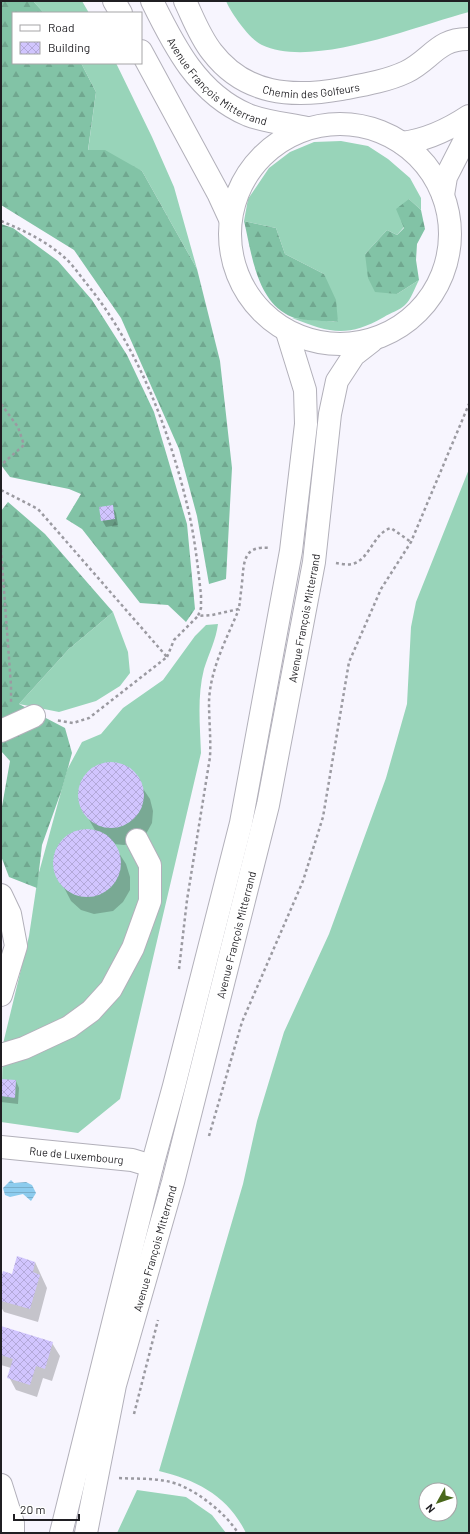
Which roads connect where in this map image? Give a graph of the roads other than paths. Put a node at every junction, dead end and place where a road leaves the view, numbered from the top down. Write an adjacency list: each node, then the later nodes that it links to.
1 (114, 1): 4 (main road)
2 (152, 1): 8 (main road, Avenue François Mitterrand)
3 (184, 1): 5 (main road, Chemin des Golfeurs)
4 (120, 12)
5 (469, 39)
6 (142, 53): 12 (main road)
7 (469, 116): 10 (main road)
8 (307, 128): 10 (main road); 12 (main road)
9 (469, 132): 11 (main road)
10 (402, 143): 11 (main road)
11 (443, 195): 14 (main road)
12 (230, 219): 13 (main road)
13 (287, 332): 14 (main road); 22 (main road, Avenue François Mitterrand)
14 (372, 341): 26 (main road, Avenue François Mitterrand)
15 (34, 716): 16 (main road)
16 (5, 729)
17 (137, 840): 20 (main road)
18 (1, 895): 19 (main road)
19 (1, 996)
20 (1, 1055)
21 (1, 1147): 22 (main road, Rue de Luxembourg)
22 (152, 1166): 25 (main road, Avenue François Mitterrand)
23 (1, 1485): 24 (main road)
24 (13, 1533)
25 (61, 1533)
26 (86, 1533)

